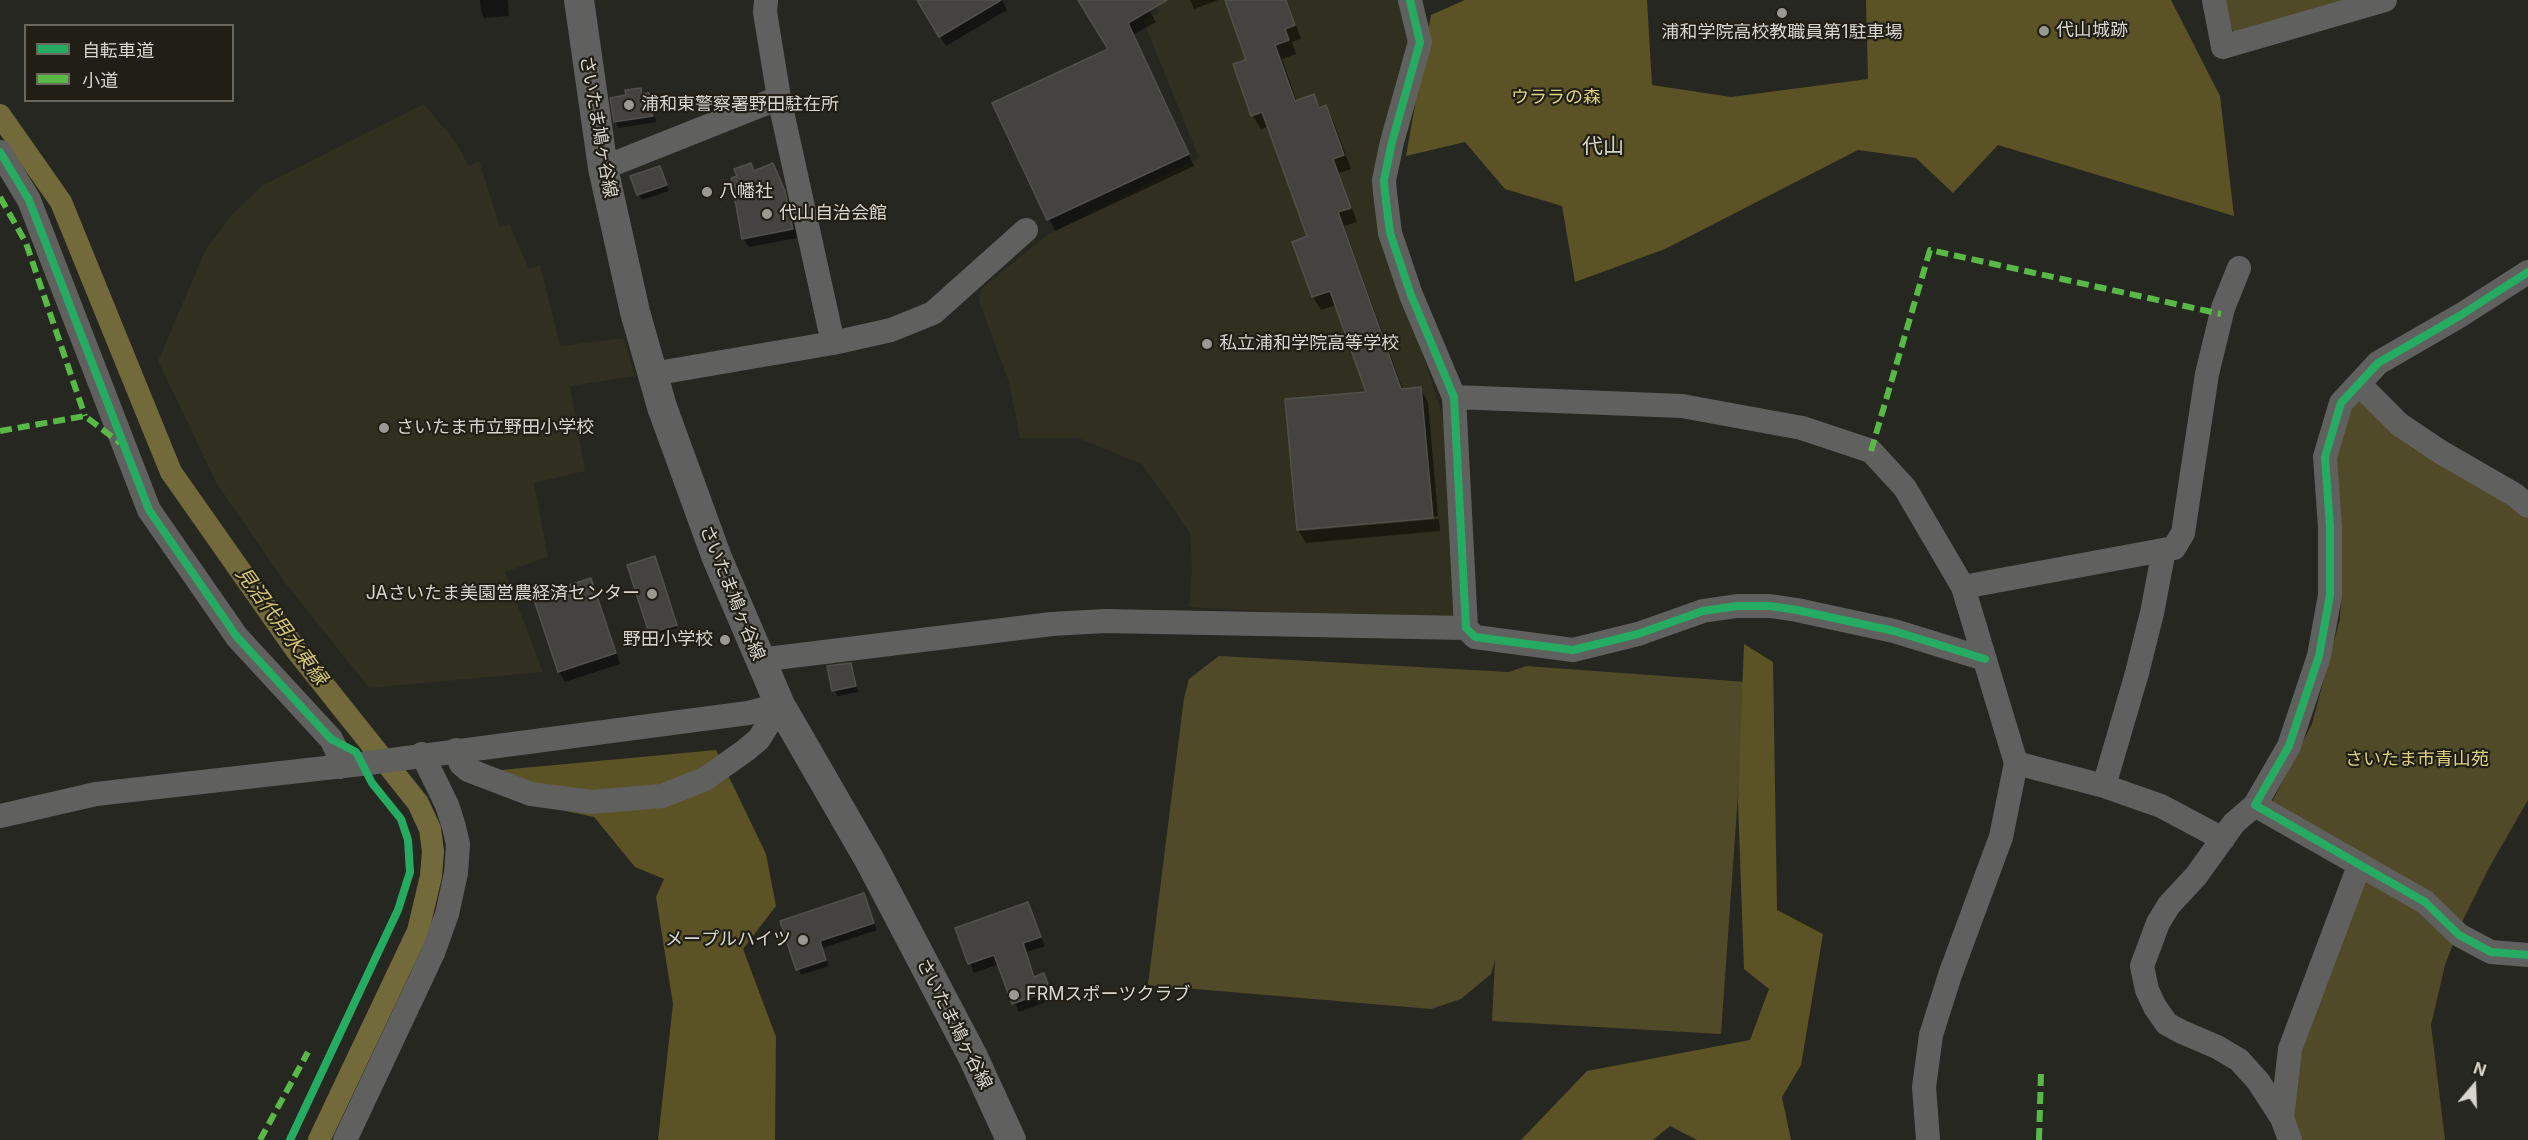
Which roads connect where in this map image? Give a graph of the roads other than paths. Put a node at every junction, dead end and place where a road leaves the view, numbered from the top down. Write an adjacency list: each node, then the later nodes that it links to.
1 (579, 0): 8 (main road, さいたま鳩ヶ谷線)
2 (766, 0): 6 (street)
3 (2214, 0): 4 (street)
4 (2385, 0)
5 (1417, 2): 15 (street)
6 (780, 98): 8 (street); 12 (street)
7 (0, 152): 26 (street)
8 (603, 168): 13 (main road, さいたま鳩ヶ谷線)
9 (1026, 230): 12 (street)
10 (2239, 268): 17 (street)
11 (2528, 272): 14 (street)
12 (833, 343): 13 (street)
13 (652, 374): 21 (main road, さいたま鳩ヶ谷線)
14 (2359, 384): 16 (street); 28 (street)
15 (1454, 397): 18 (street); 19 (street)
16 (2528, 507)
17 (2164, 550): 18 (street); 27 (street)
18 (1963, 587): 20 (street)
19 (1466, 628): 20 (street); 21 (street)
20 (1985, 659): 25 (street)
21 (759, 660): 22 (main road, さいたま鳩ヶ谷線)
22 (780, 705): 23 (street); 23 (street); 35 (main road, さいたま鳩ヶ谷線)
23 (456, 750): 24 (street)
24 (415, 755): 26 (street); 34 (street)
25 (2016, 763): 27 (street); 36 (street)
26 (340, 766): 29 (street)
27 (2104, 786): 30 (street)
28 (2255, 805): 30 (street); 31 (street)
29 (0, 816)
30 (2223, 839): 33 (street)
31 (2359, 866): 32 (street); 33 (street)
32 (2528, 955)
33 (2285, 1129)
34 (345, 1140)
35 (1011, 1140)
36 (1928, 1140)

